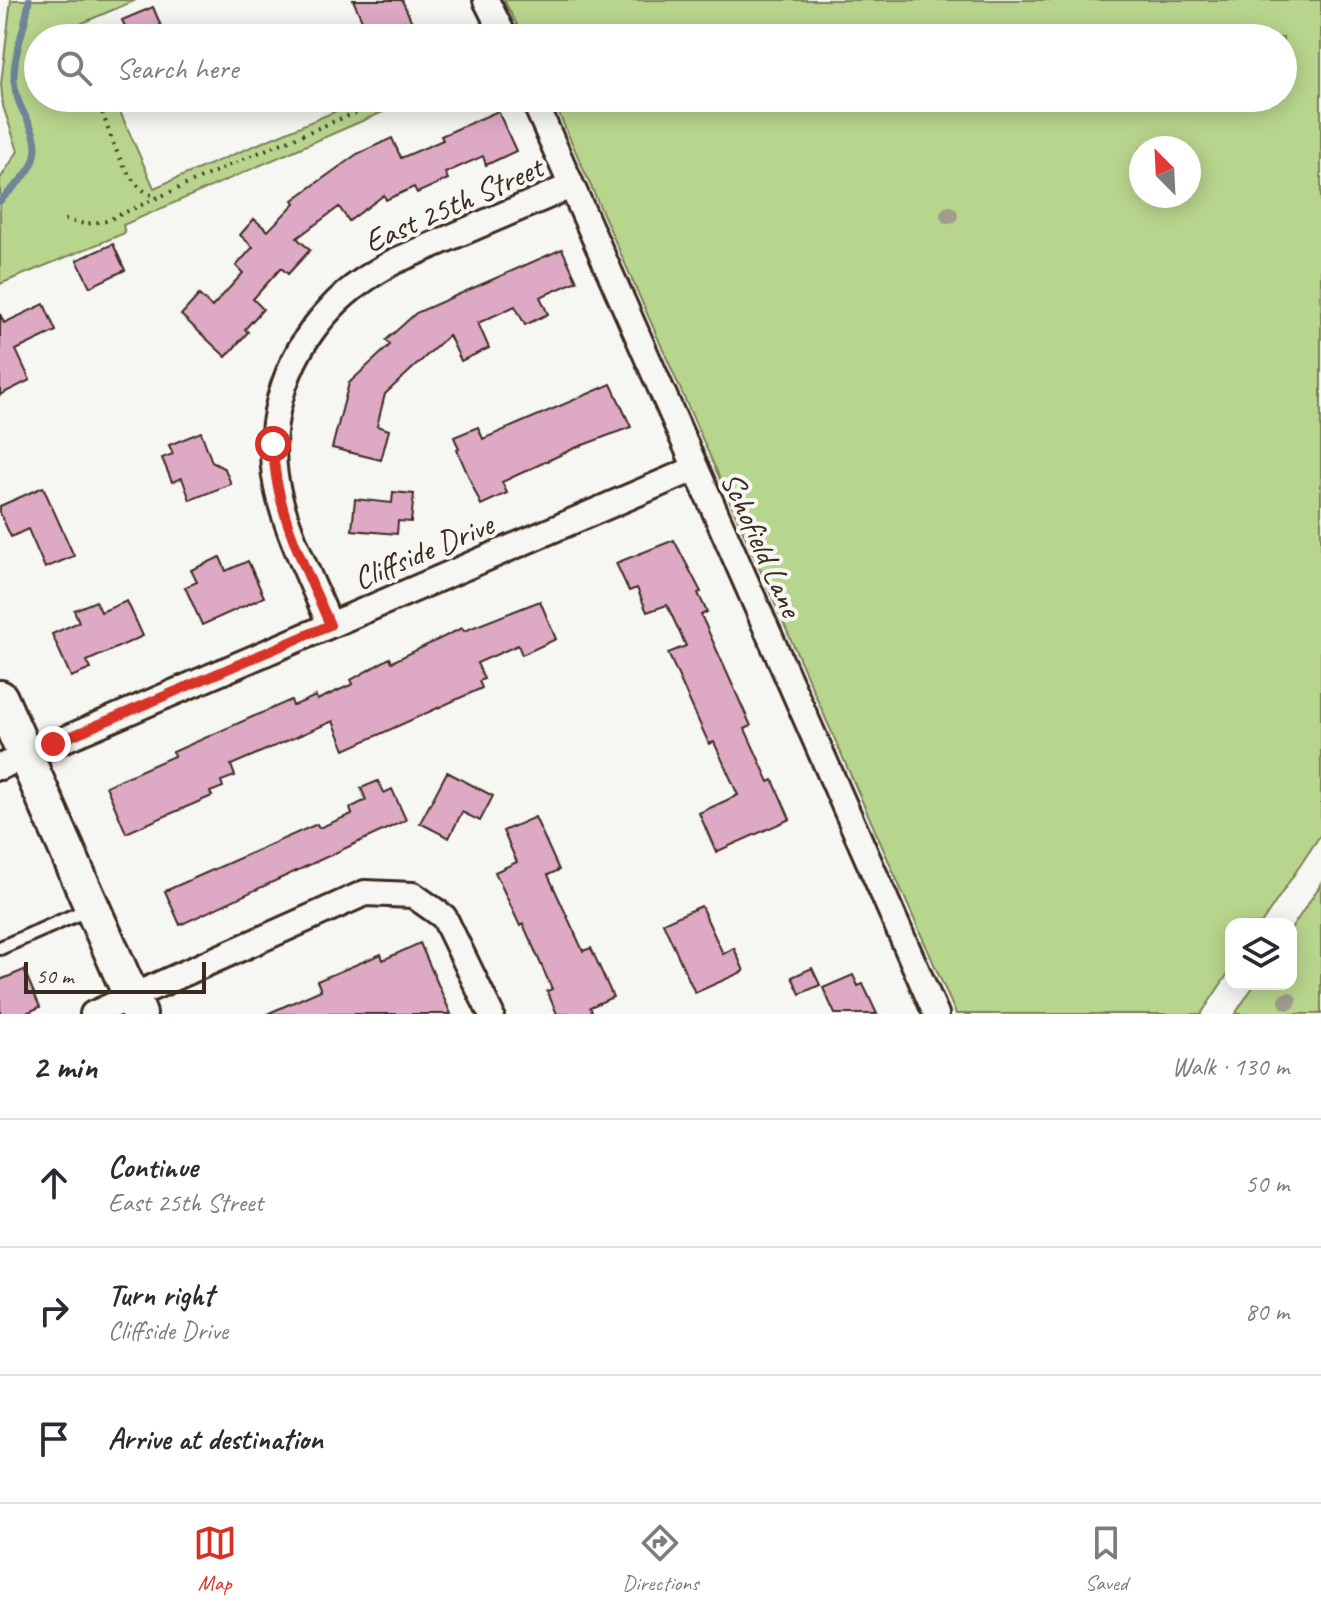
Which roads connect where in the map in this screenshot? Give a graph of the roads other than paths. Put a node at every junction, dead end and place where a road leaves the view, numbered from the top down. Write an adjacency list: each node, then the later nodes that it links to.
1 (486, 0): 2 (street)
2 (498, 24)
3 (539, 112): 4 (street, Schofield Lane)
4 (571, 186): 5 (street, Schofield Lane); 6 (street, East 25th Street)
5 (694, 469): 6 (street, Cliffside Drive); 14 (street, Schofield Lane)
6 (330, 625): 8 (street, Cliffside Drive)
7 (0, 698): 8 (main road)
8 (13, 762): 9 (main road)
9 (92, 908): 10 (lane); 11 (main road)
10 (0, 948)
11 (135, 1005): 12 (street); 13 (street)
12 (93, 1014)
13 (491, 1014)
14 (936, 1014)

